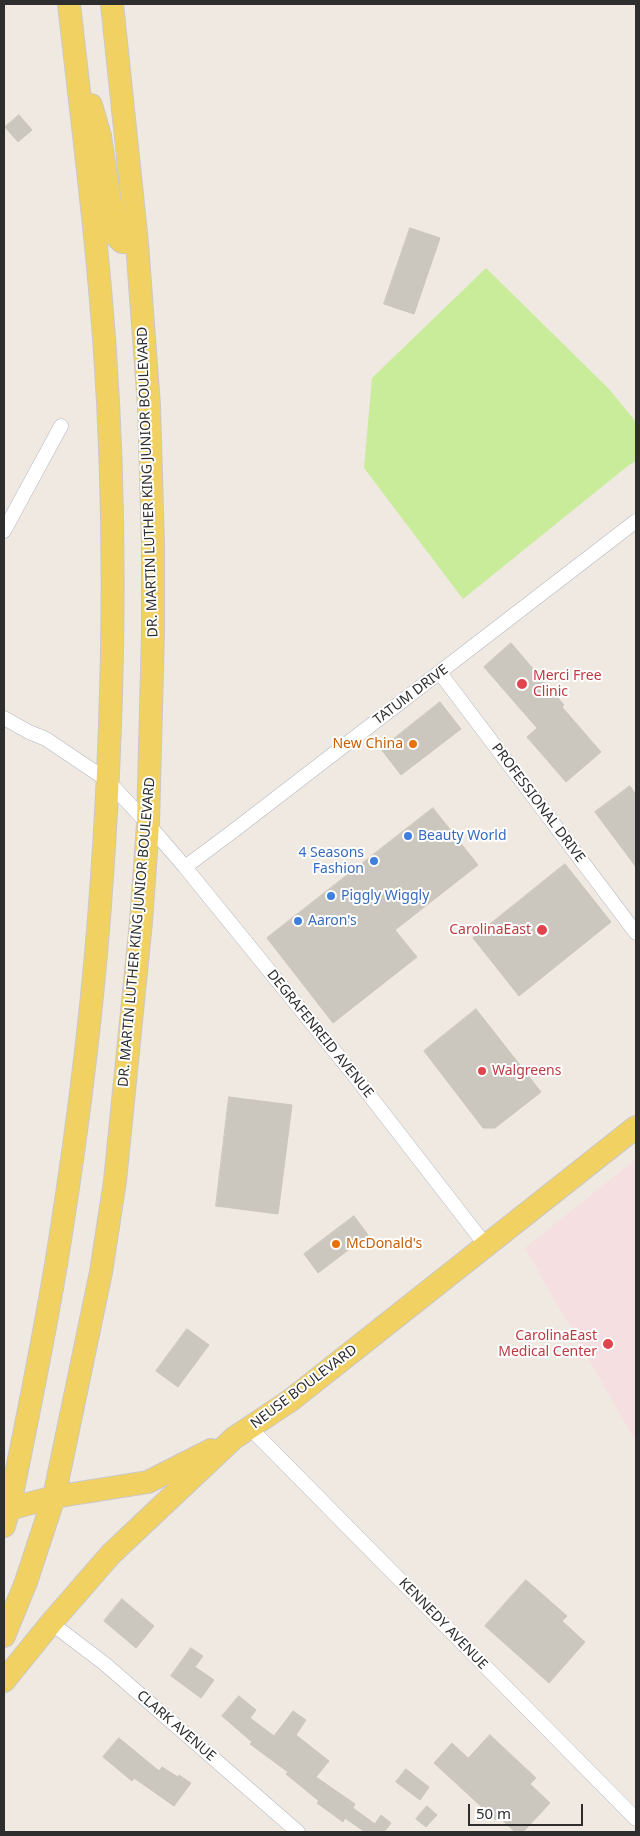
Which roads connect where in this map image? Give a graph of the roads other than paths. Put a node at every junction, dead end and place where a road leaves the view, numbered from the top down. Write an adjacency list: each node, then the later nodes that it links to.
1 (69, 4): 3 (main road)
2 (112, 4): 4 (main road, DR. MARTIN LUTHER KING JUNIOR BOULEVARD)
3 (74, 44): 4 (main road); 10 (main road)
4 (138, 243): 11 (main road, DR. MARTIN LUTHER KING JUNIOR BOULEVARD)
5 (61, 426): 7 (street)
6 (636, 521): 8 (street, TATUM DRIVE)
7 (4, 531)
8 (440, 673): 12 (street, TATUM DRIVE); 13 (street, PROFESSIONAL DRIVE)
9 (4, 718): 10 (street, DEGRAFENREID AVENUE)
10 (107, 780): 11 (street, DEGRAFENREID AVENUE); 18 (main road)
11 (148, 824): 12 (street, DEGRAFENREID AVENUE); 17 (main road, DR. MARTIN LUTHER KING JUNIOR BOULEVARD)
12 (185, 867): 15 (street, DEGRAFENREID AVENUE)
13 (636, 933)
14 (636, 1127): 15 (main road, NEUSE BOULEVARD)
15 (487, 1246): 16 (main road, NEUSE BOULEVARD)
16 (242, 1433): 17 (main road); 19 (main road, NEUSE BOULEVARD); 22 (street, KENNEDY AVENUE)
17 (54, 1496): 18 (main road); 20 (main road, DR. MARTIN LUTHER KING JUNIOR BOULEVARD)
18 (7, 1518)
19 (51, 1622): 21 (main road, NEUSE BOULEVARD); 23 (street, CLARK AVENUE)
20 (4, 1636)
21 (4, 1681)
22 (636, 1819)
23 (298, 1832)

